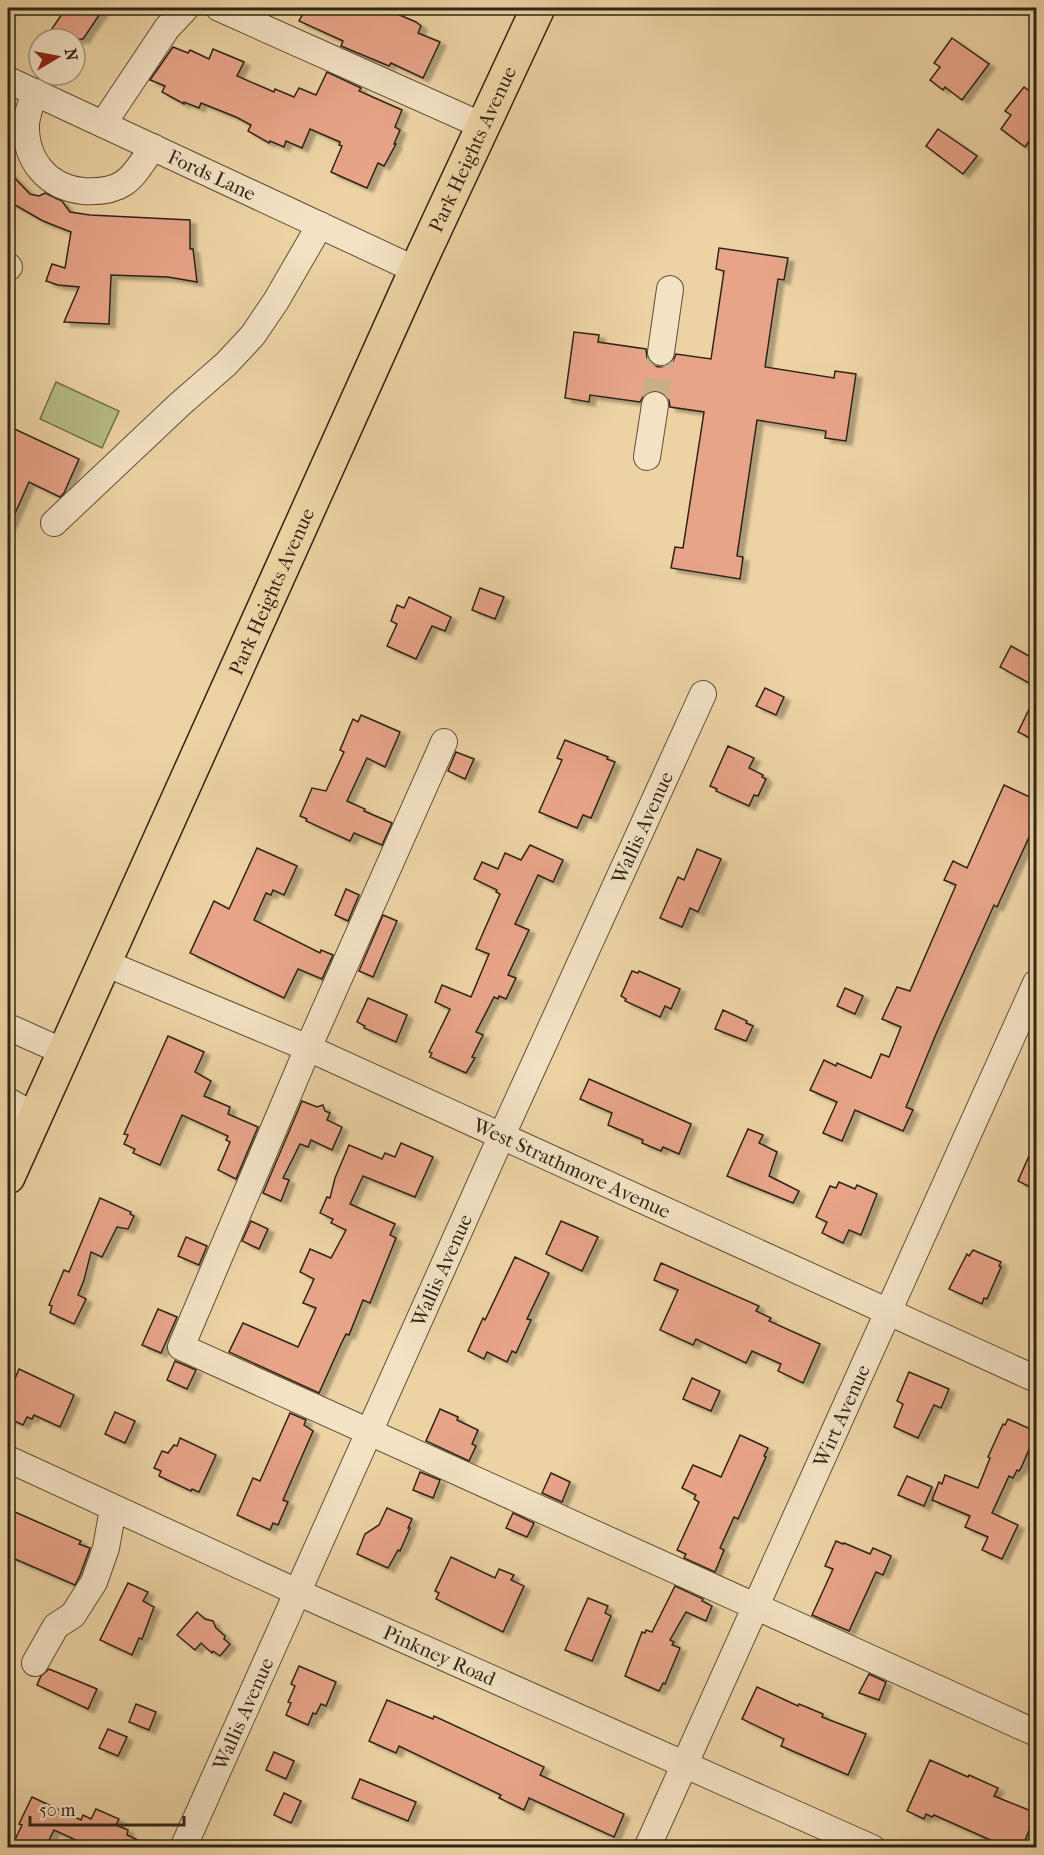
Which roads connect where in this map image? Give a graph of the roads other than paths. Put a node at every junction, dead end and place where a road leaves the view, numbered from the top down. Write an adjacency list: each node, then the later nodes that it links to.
1 (186, 8): 6 (street)
2 (219, 8): 7 (street)
3 (538, 8): 7 (main road, Park Heights Avenue)
4 (8, 80): 5 (street, Fords Lane)
5 (35, 92): 6 (street, Fords Lane); 8 (street)
6 (103, 124): 8 (street, Fords Lane)
7 (483, 126): 10 (main road, Park Heights Avenue)
8 (153, 147): 9 (street, Fords Lane)
9 (320, 225): 10 (street, Fords Lane); 15 (street)
10 (417, 270): 18 (main road, Park Heights Avenue)
11 (670, 290): 12 (street)
12 (661, 352)
13 (655, 405): 14 (street)
14 (646, 457)
15 (54, 523)
16 (703, 694): 24 (street, Wallis Avenue)
17 (444, 741): 21 (street)
18 (105, 963): 21 (street, West Strathmore Avenue); 22 (main road, Park Heights Avenue)
19 (1036, 983): 26 (street, Wirt Avenue)
20 (8, 1027): 22 (street)
21 (308, 1048): 24 (street, West Strathmore Avenue); 28 (street)
22 (64, 1052): 23 (main road, Park Heights Avenue)
23 (21, 1108): 25 (main road, Park Heights Avenue)
24 (502, 1135): 26 (street, West Strathmore Avenue); 28 (street, Wallis Avenue)
25 (8, 1177)
26 (888, 1312): 27 (street, West Strathmore Avenue); 32 (street, Wirt Avenue)
27 (1036, 1379)
28 (368, 1432): 31 (street, Wallis Avenue); 32 (street)
29 (8, 1460): 30 (street, Pinkney Road)
30 (113, 1509): 31 (street, Pinkney Road); 33 (street)
31 (297, 1592): 35 (street, Pinkney Road); 36 (street, Wallis Avenue)
32 (755, 1606): 34 (street); 35 (street, Wirt Avenue)
33 (35, 1663)
34 (1036, 1733)
35 (684, 1763): 37 (street, Wirt Avenue); 38 (street, Pinkney Road)
36 (183, 1848)
37 (647, 1848)
38 (872, 1848)

